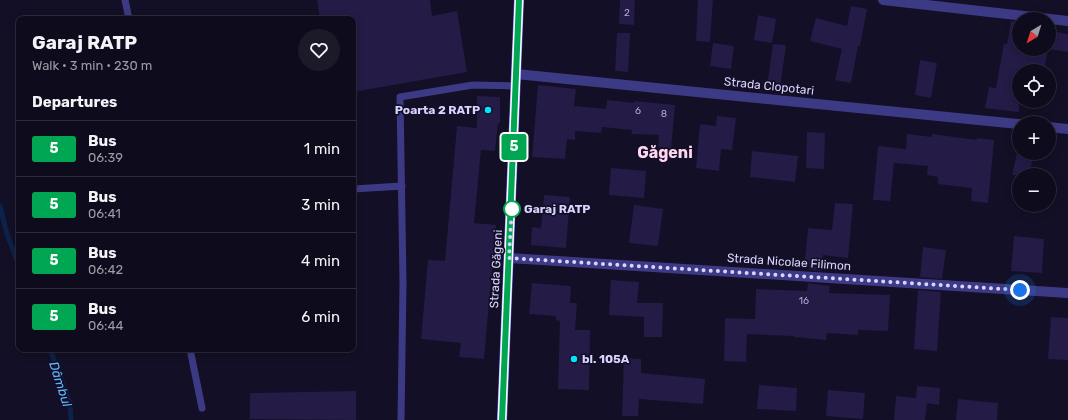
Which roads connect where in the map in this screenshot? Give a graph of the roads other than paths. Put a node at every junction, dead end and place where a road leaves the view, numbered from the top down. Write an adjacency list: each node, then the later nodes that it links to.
1 (125, 0): 4 (lane)
2 (519, 0): 6 (main road, Strada Găgeni)
3 (883, 0): 5 (street)
4 (128, 16)
5 (1068, 21)
6 (516, 74): 7 (main road, Strada Găgeni); 8 (street, Strada Clopotari)
7 (516, 86): 11 (lane); 13 (main road, Strada Găgeni)
8 (1012, 123)
9 (1056, 128): 10 (street)
10 (1068, 129)
11 (402, 186): 12 (lane); 17 (lane)
12 (356, 190)
13 (509, 258): 14 (street, Strada Nicolae Filimon); 18 (main road, Strada Găgeni)
14 (1068, 293)
15 (191, 352): 16 (lane)
16 (202, 408)
17 (401, 420)
18 (502, 420)

